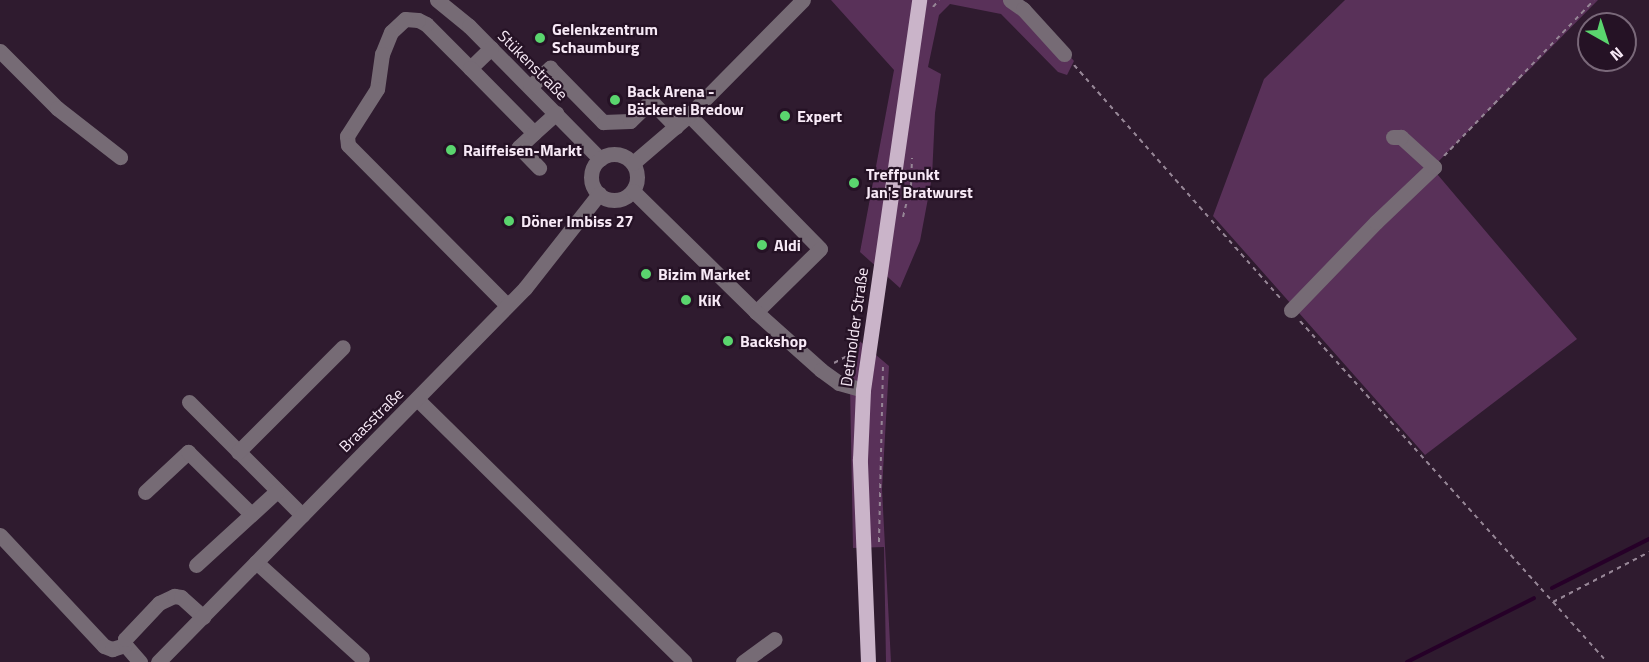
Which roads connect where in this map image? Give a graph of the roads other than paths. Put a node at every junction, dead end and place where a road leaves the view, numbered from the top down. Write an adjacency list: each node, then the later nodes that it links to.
1 (437, 0): 5 (street, Stükenstraße)
2 (803, 0): 11 (street)
3 (919, 0): 25 (main road, Detmolder Straße)
4 (1010, 0): 7 (street)
5 (491, 48): 8 (street); 9 (street, Stükenstraße)
6 (0, 51): 15 (street)
7 (1064, 54)
8 (470, 68): 13 (street); 21 (street)
9 (530, 87): 10 (street, Stükenstraße); 12 (street)
10 (556, 113): 13 (street); 16 (street, Stükenstraße)
11 (689, 115): 12 (street); 23 (street)
12 (676, 128): 17 (street)
13 (534, 133): 18 (street)
14 (1392, 137): 22 (street)
15 (120, 158)
16 (600, 159): 17 (street); 20 (street)
17 (633, 164): 19 (street)
18 (538, 168)
19 (633, 191): 20 (street); 23 (street)
20 (599, 194): 21 (street, Braasstraße)
21 (507, 305): 26 (street, Braasstraße)
22 (1291, 310)
23 (756, 312): 25 (street)
24 (343, 347): 28 (street)
25 (863, 390): 44 (main road, Detmolder Straße)
26 (417, 399): 32 (street, Braasstraße); 42 (street)
27 (189, 402): 28 (street)
28 (238, 452): 29 (street)
29 (277, 491): 31 (street); 32 (street)
30 (145, 492): 31 (street)
31 (251, 514): 35 (street)
32 (302, 515): 34 (street, Braasstraße)
33 (0, 535): 38 (street)
34 (256, 562): 36 (street, Braasstraße); 39 (street)
35 (196, 565)
36 (203, 617): 38 (street); 41 (street, Braasstraße)
37 (775, 639): 43 (street)
38 (125, 645): 40 (street)
39 (362, 658)
40 (140, 662)
41 (158, 662)
42 (685, 662)
43 (743, 662)
44 (868, 662)

